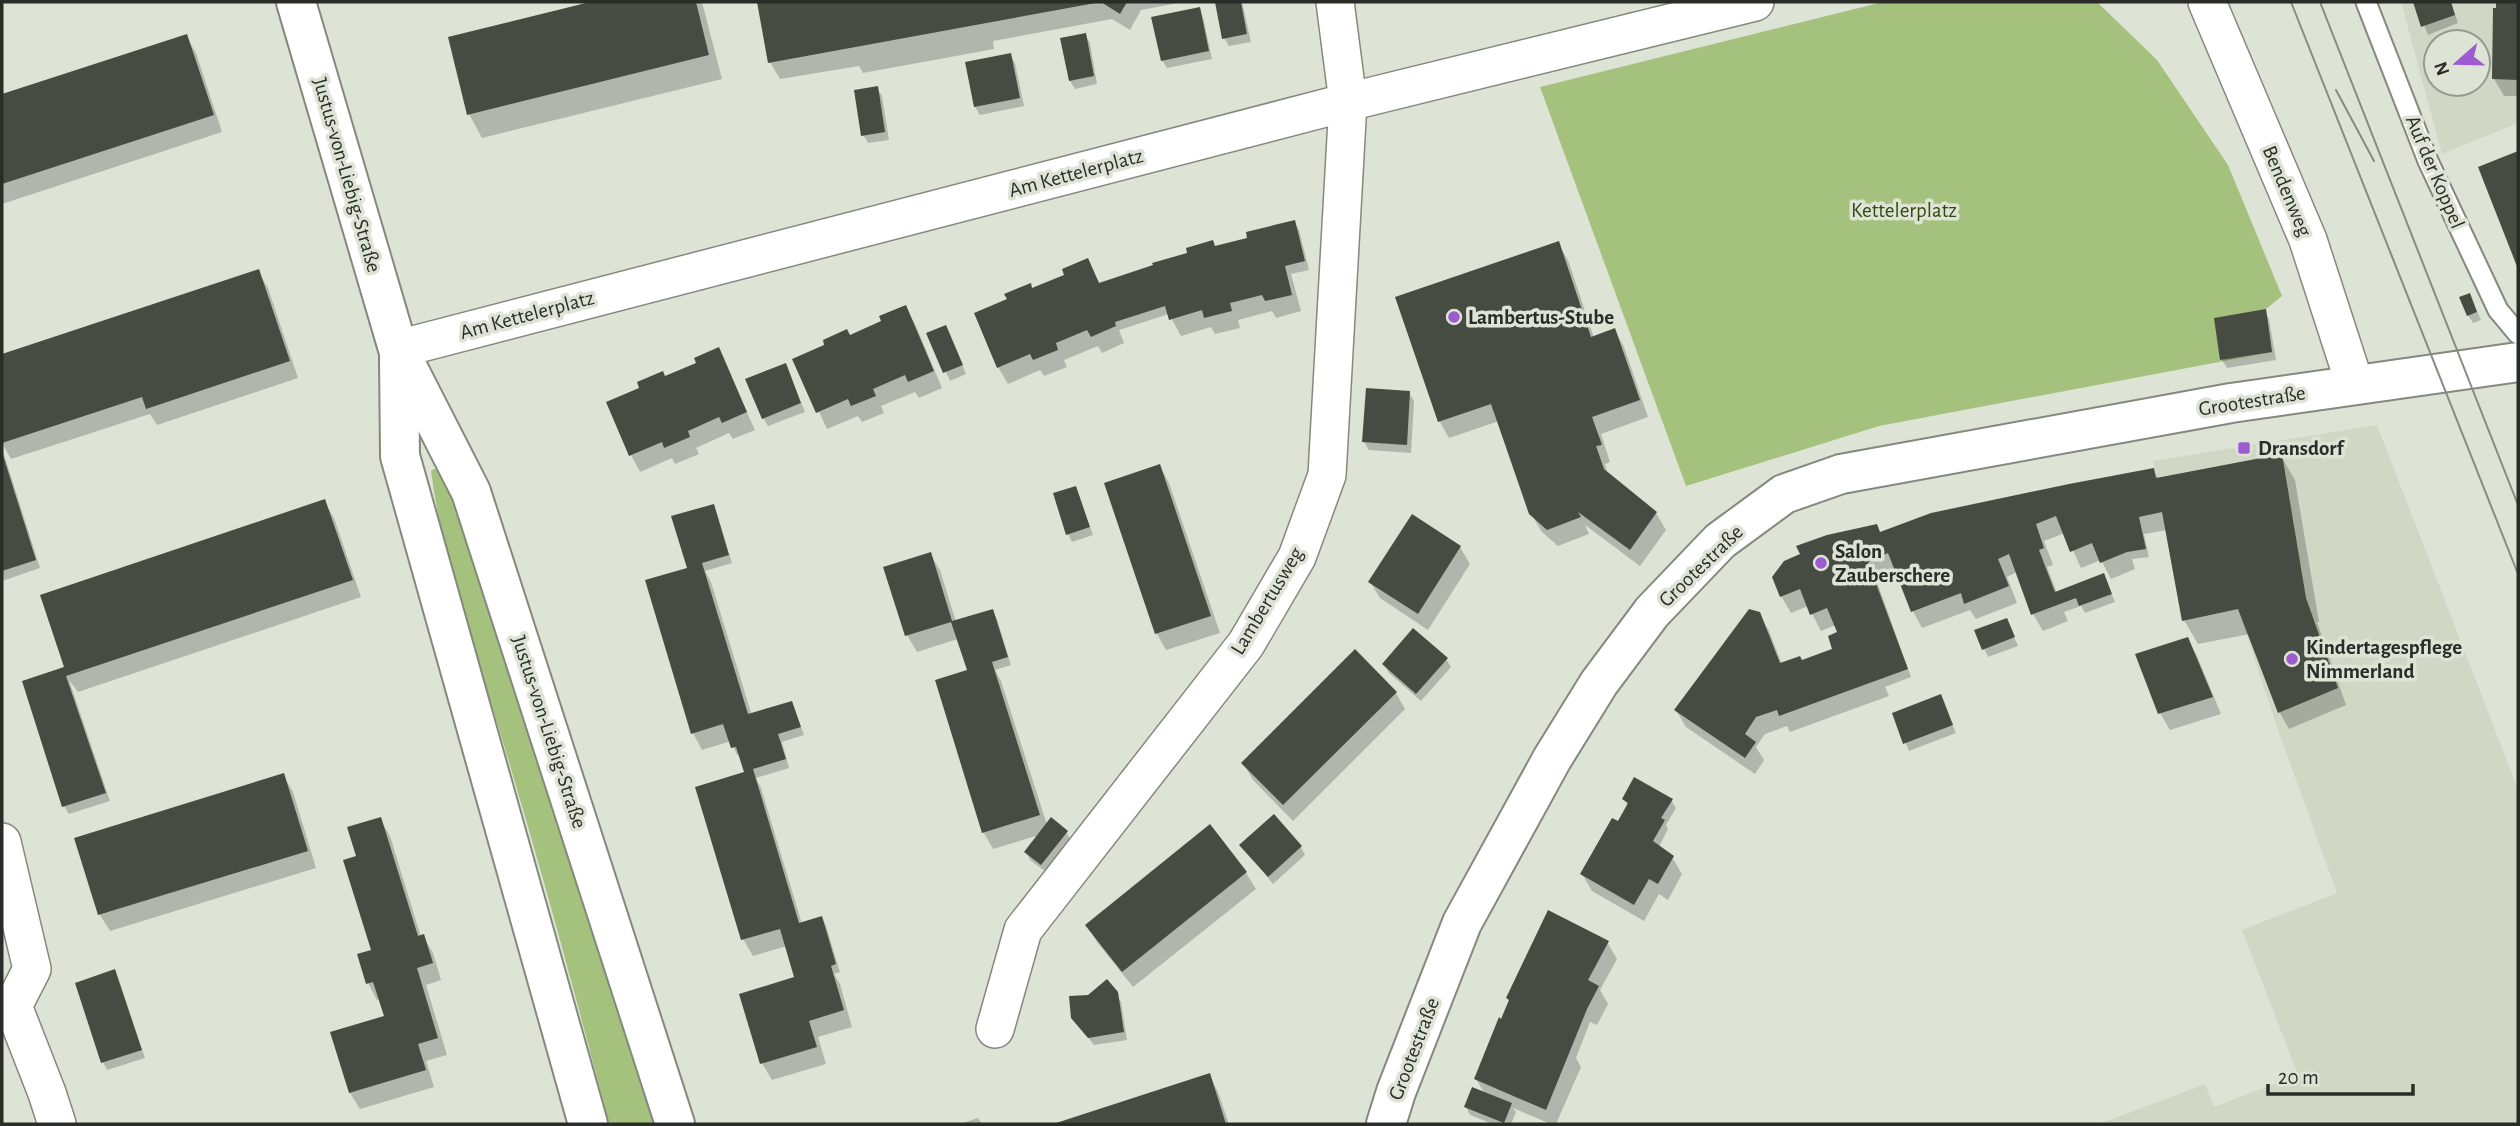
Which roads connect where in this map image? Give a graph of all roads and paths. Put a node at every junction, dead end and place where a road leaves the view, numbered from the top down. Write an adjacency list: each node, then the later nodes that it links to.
1 (296, 2): 8 (main road, Justus-von-Liebig-Straße)
2 (1335, 2): 6 (street, Lambertusweg)
3 (1755, 2): 6 (street, Am Kettelerplatz)
4 (2207, 2): 10 (street, Bendenweg)
5 (2365, 2): 7 (lane, Auf der Koppel)
6 (1348, 102): 8 (street, Am Kettelerplatz); 13 (street, Lambertusweg)
7 (2518, 334)
8 (398, 349): 15 (main road, Justus-von-Liebig-Straße); 16 (main road, Justus-von-Liebig-Straße)
9 (2518, 362): 10 (main road, Grootestraße)
10 (2356, 385): 17 (main road, Grootestraße)
11 (2, 842): 12 (street)
12 (7, 1009): 14 (street)
13 (995, 1029)
14 (57, 1124)
15 (587, 1124)
16 (675, 1124)
17 (1386, 1124)

